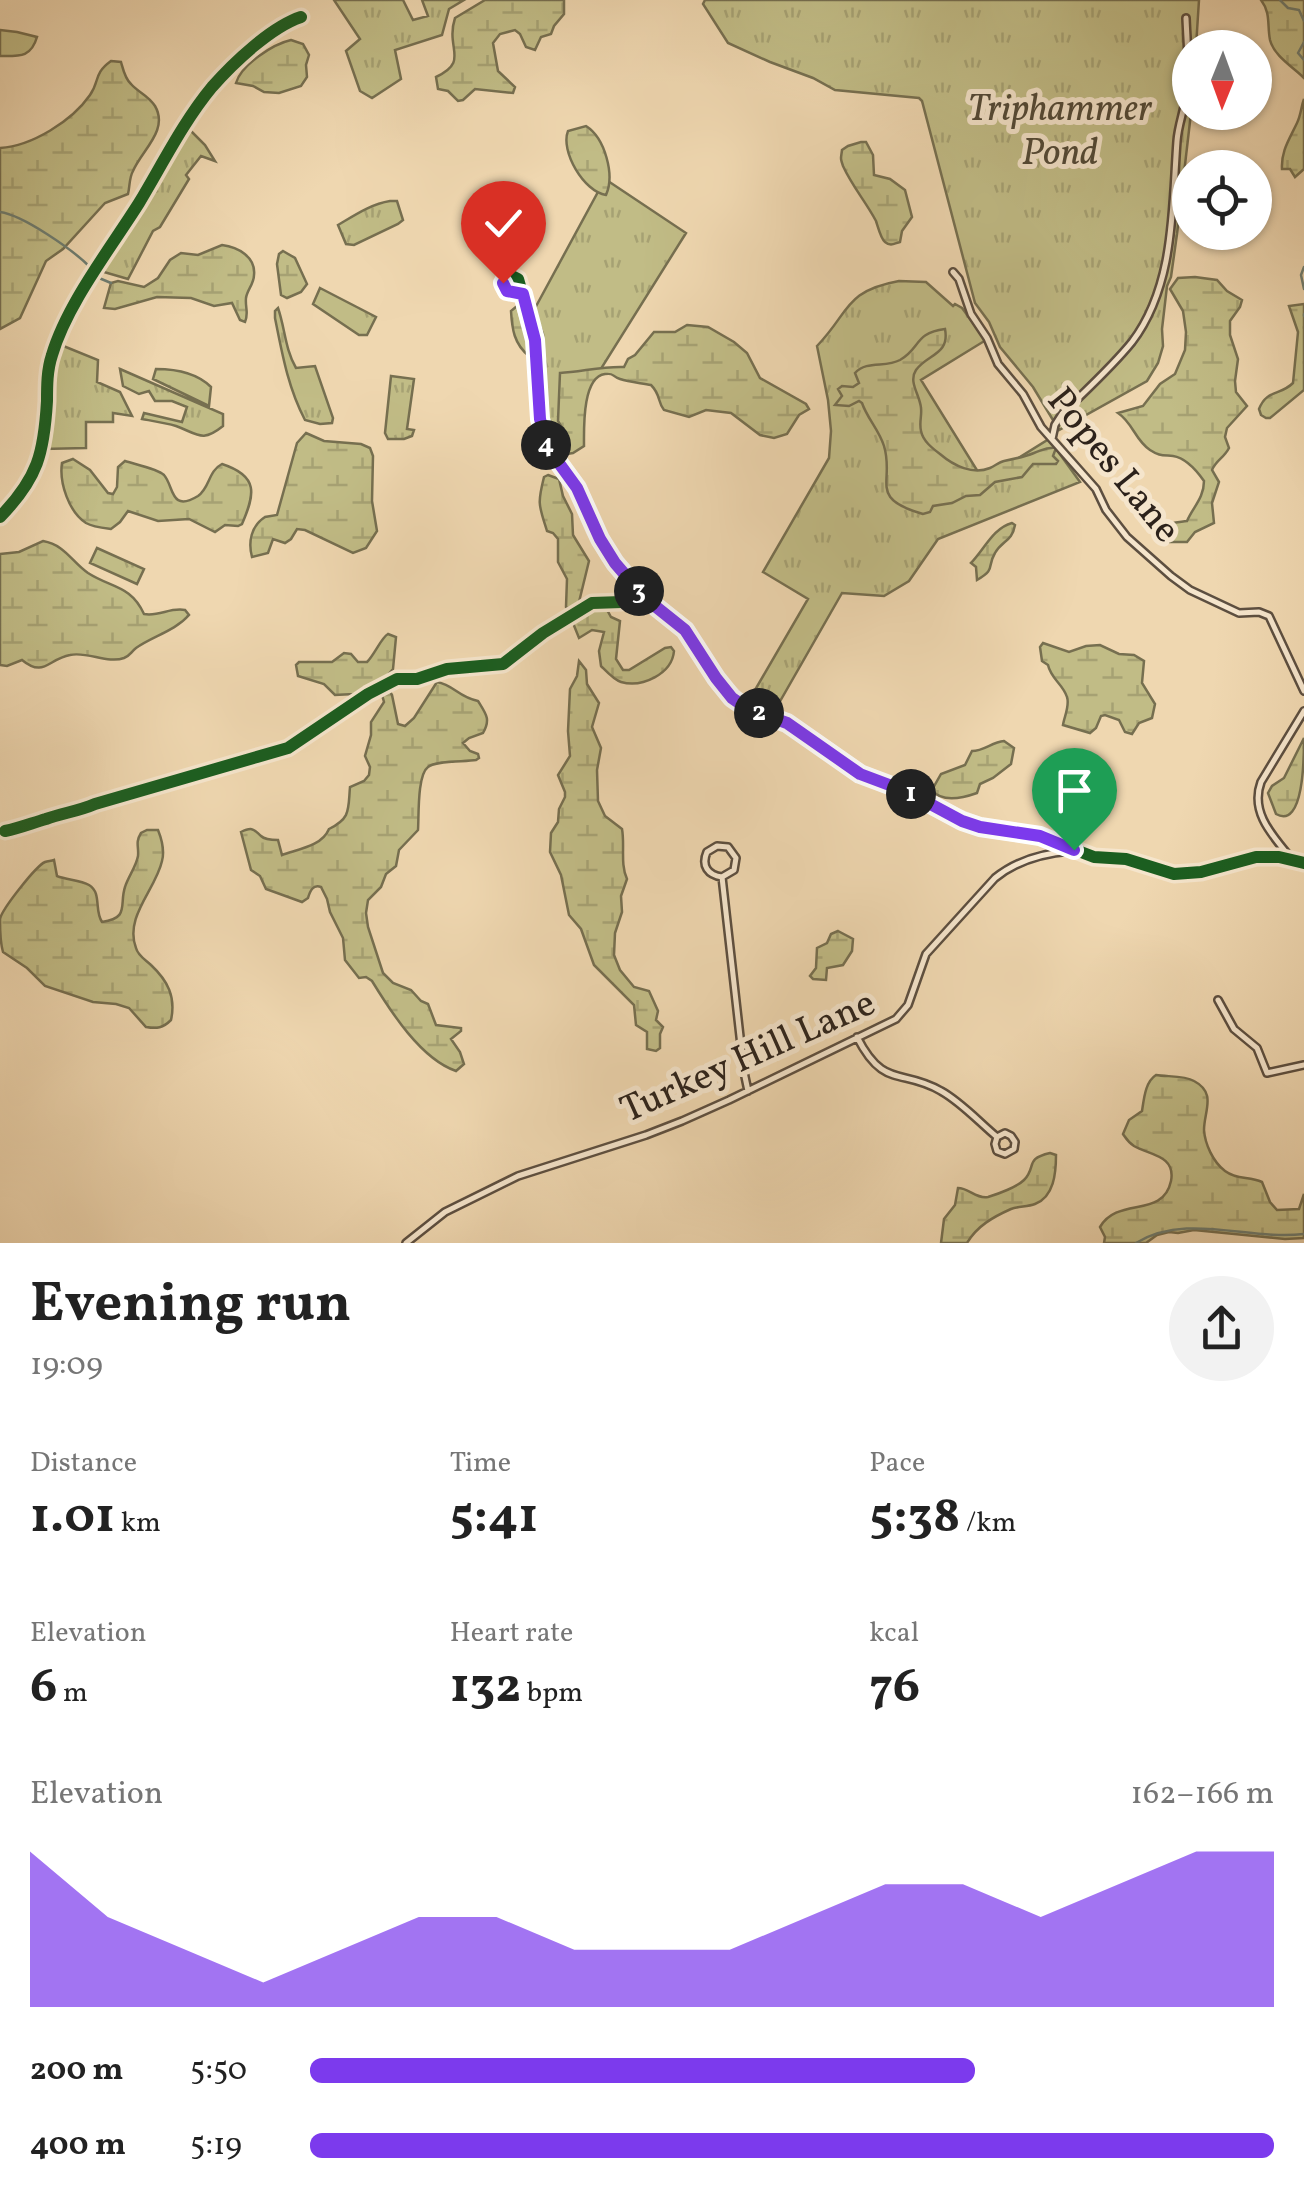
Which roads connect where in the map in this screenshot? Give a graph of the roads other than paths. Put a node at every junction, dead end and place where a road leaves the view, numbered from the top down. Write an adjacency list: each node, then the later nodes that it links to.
1 (1186, 18): 4 (street)
2 (952, 272): 4 (street, Popes Lane)
3 (523, 294): 7 (street)
4 (1052, 439): 5 (street, Popes Lane)
5 (1304, 692)
6 (1304, 712): 10 (street)
7 (1054, 841): 8 (street); 9 (street)
8 (1074, 850): 9 (street, Turkey Hill Lane); 10 (street)
9 (1053, 852): 14 (street, Turkey Hill Lane)
10 (1292, 859): 11 (street)
11 (1304, 863)
12 (722, 877): 12 (street); 16 (street)
13 (1218, 1000): 15 (street)
14 (857, 1037): 16 (street, Turkey Hill Lane); 17 (street)
15 (1304, 1065)
16 (748, 1091): 18 (street, Turkey Hill Lane)
17 (997, 1137): 17 (street)
18 (406, 1243)

